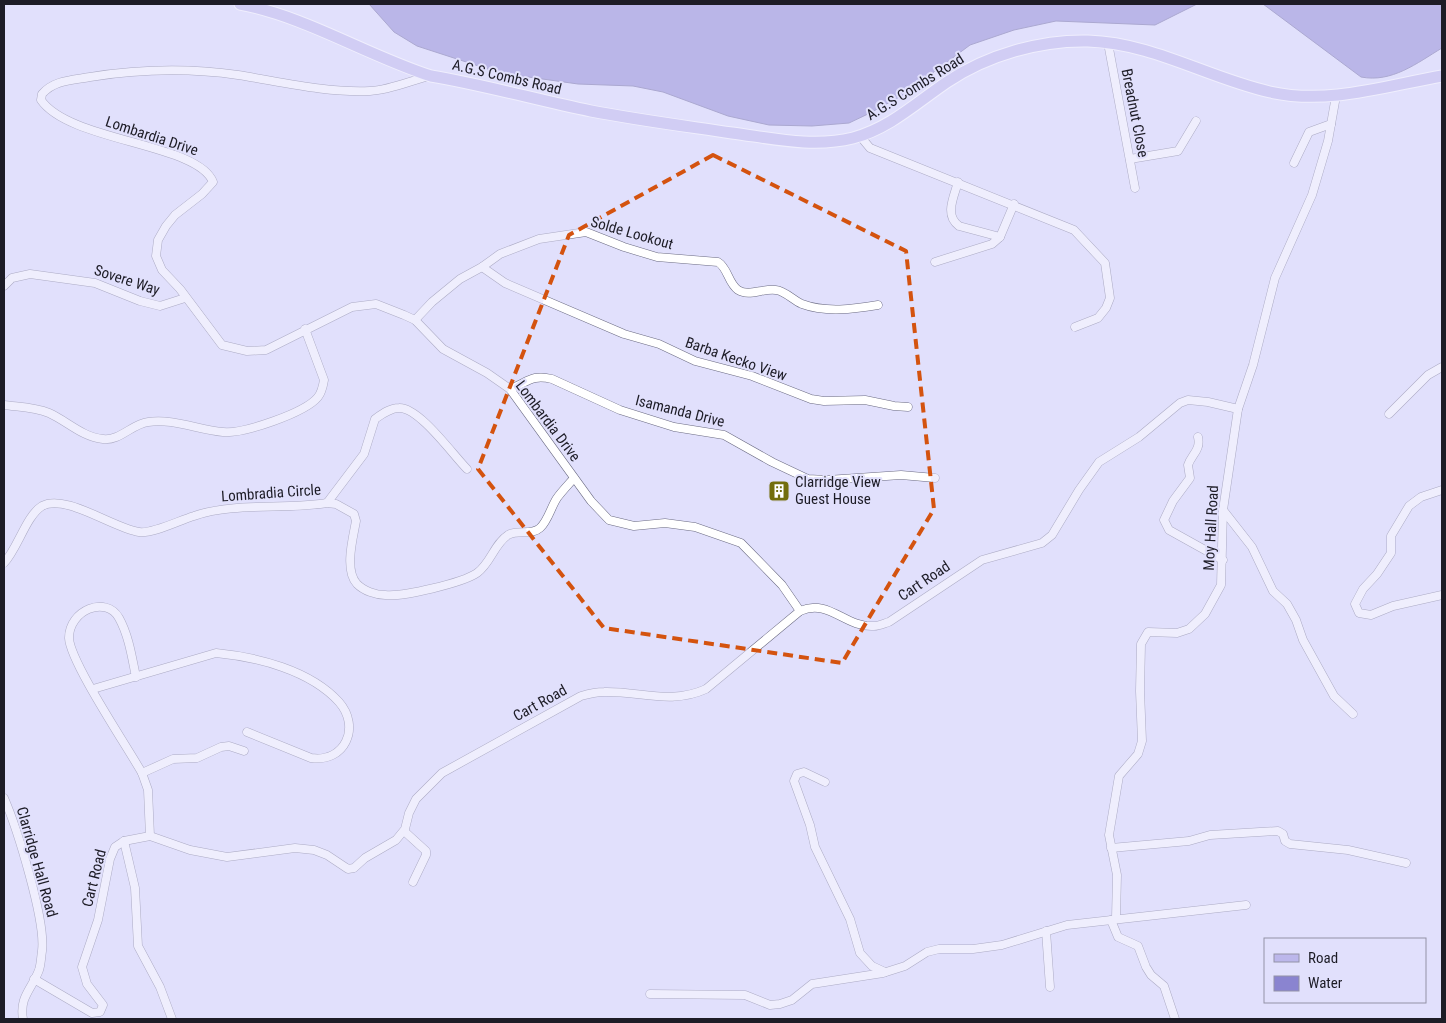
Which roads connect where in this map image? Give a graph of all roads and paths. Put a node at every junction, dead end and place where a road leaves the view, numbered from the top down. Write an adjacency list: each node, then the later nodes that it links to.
1 (240, 4): 3 (main road, A.G.S Combs Road)
2 (1108, 46): 6 (main road, A.G.S Combs Road); 9 (main road, A.G.S Combs Road); 10 (street, Breadnut Close)
3 (431, 76): 9 (main road, A.G.S Combs Road); 19 (street, Lombardia Drive)
4 (1442, 76): 6 (main road, A.G.S Combs Road)
5 (1442, 81): 6 (main road, A.G.S Combs Road)
6 (1336, 99): 8 (street, Moy Hall Road)
7 (1196, 121): 10 (street)
8 (1331, 124): 11 (street); 28 (street, Moy Hall Road)
9 (861, 138): 12 (street)
10 (1130, 159): 13 (street, Breadnut Close)
11 (1294, 163)
12 (958, 182): 14 (street); 15 (street)
13 (1135, 188)
14 (1014, 204): 15 (street); 22 (street)
15 (1000, 237): 16 (street)
16 (934, 262)
17 (482, 267): 20 (street, Solde Lookout); 21 (street, Solde Lookout); 27 (street, Barba Kecko View)
18 (4, 286): 19 (street, Sovere Way)
19 (185, 298): 23 (street, Lombardia Drive)
20 (878, 305)
21 (415, 320): 23 (street, Lombardia Drive); 25 (street, Lombardia Drive)
22 (1075, 327)
23 (305, 329): 26 (street)
24 (1442, 367): 29 (street)
25 (510, 389): 32 (street, Lombardia Drive); 33 (street, Isamanda Drive)
26 (4, 405)
27 (908, 407)
28 (1238, 409): 36 (street, Moy Hall Road); 40 (street, Cart Road)
29 (1389, 414)
30 (1198, 438): 37 (street)
31 (467, 469): 35 (street)
32 (574, 478): 35 (street, Lombradia Circle); 40 (street, Lombardia Drive)
33 (935, 478)
34 (1442, 490): 39 (street)
35 (327, 503): 38 (street, Lombradia Circle)
36 (1223, 510): 37 (street, Moy Hall Road); 43 (street)
37 (1223, 560): 52 (street, Moy Hall Road)
38 (4, 563)
39 (1442, 595)
40 (800, 611): 49 (street, Cart Road)
41 (136, 677): 42 (street); 42 (street); 44 (street)
42 (92, 689): 46 (street)
43 (1353, 714)
44 (247, 732)
45 (244, 751): 46 (street)
46 (142, 773): 50 (street)
47 (825, 782): 58 (street)
48 (4, 798): 59 (street, Clarridge Hall Road)
49 (404, 831): 50 (street); 54 (street)
50 (150, 836): 51 (street, Cart Road)
51 (124, 841): 59 (street, Cart Road); 63 (street)
52 (1111, 848): 53 (street); 56 (street, Moy Hall Road)
53 (1406, 863)
54 (414, 882)
55 (1246, 905): 56 (street)
56 (1114, 919): 57 (street); 64 (street)
57 (1046, 931): 58 (street); 60 (street)
58 (885, 972): 61 (street)
59 (34, 979): 62 (street, Clarridge Hall Road)
60 (1050, 987)
61 (650, 994)
62 (24, 1019)
63 (172, 1019)
64 (1175, 1019)

